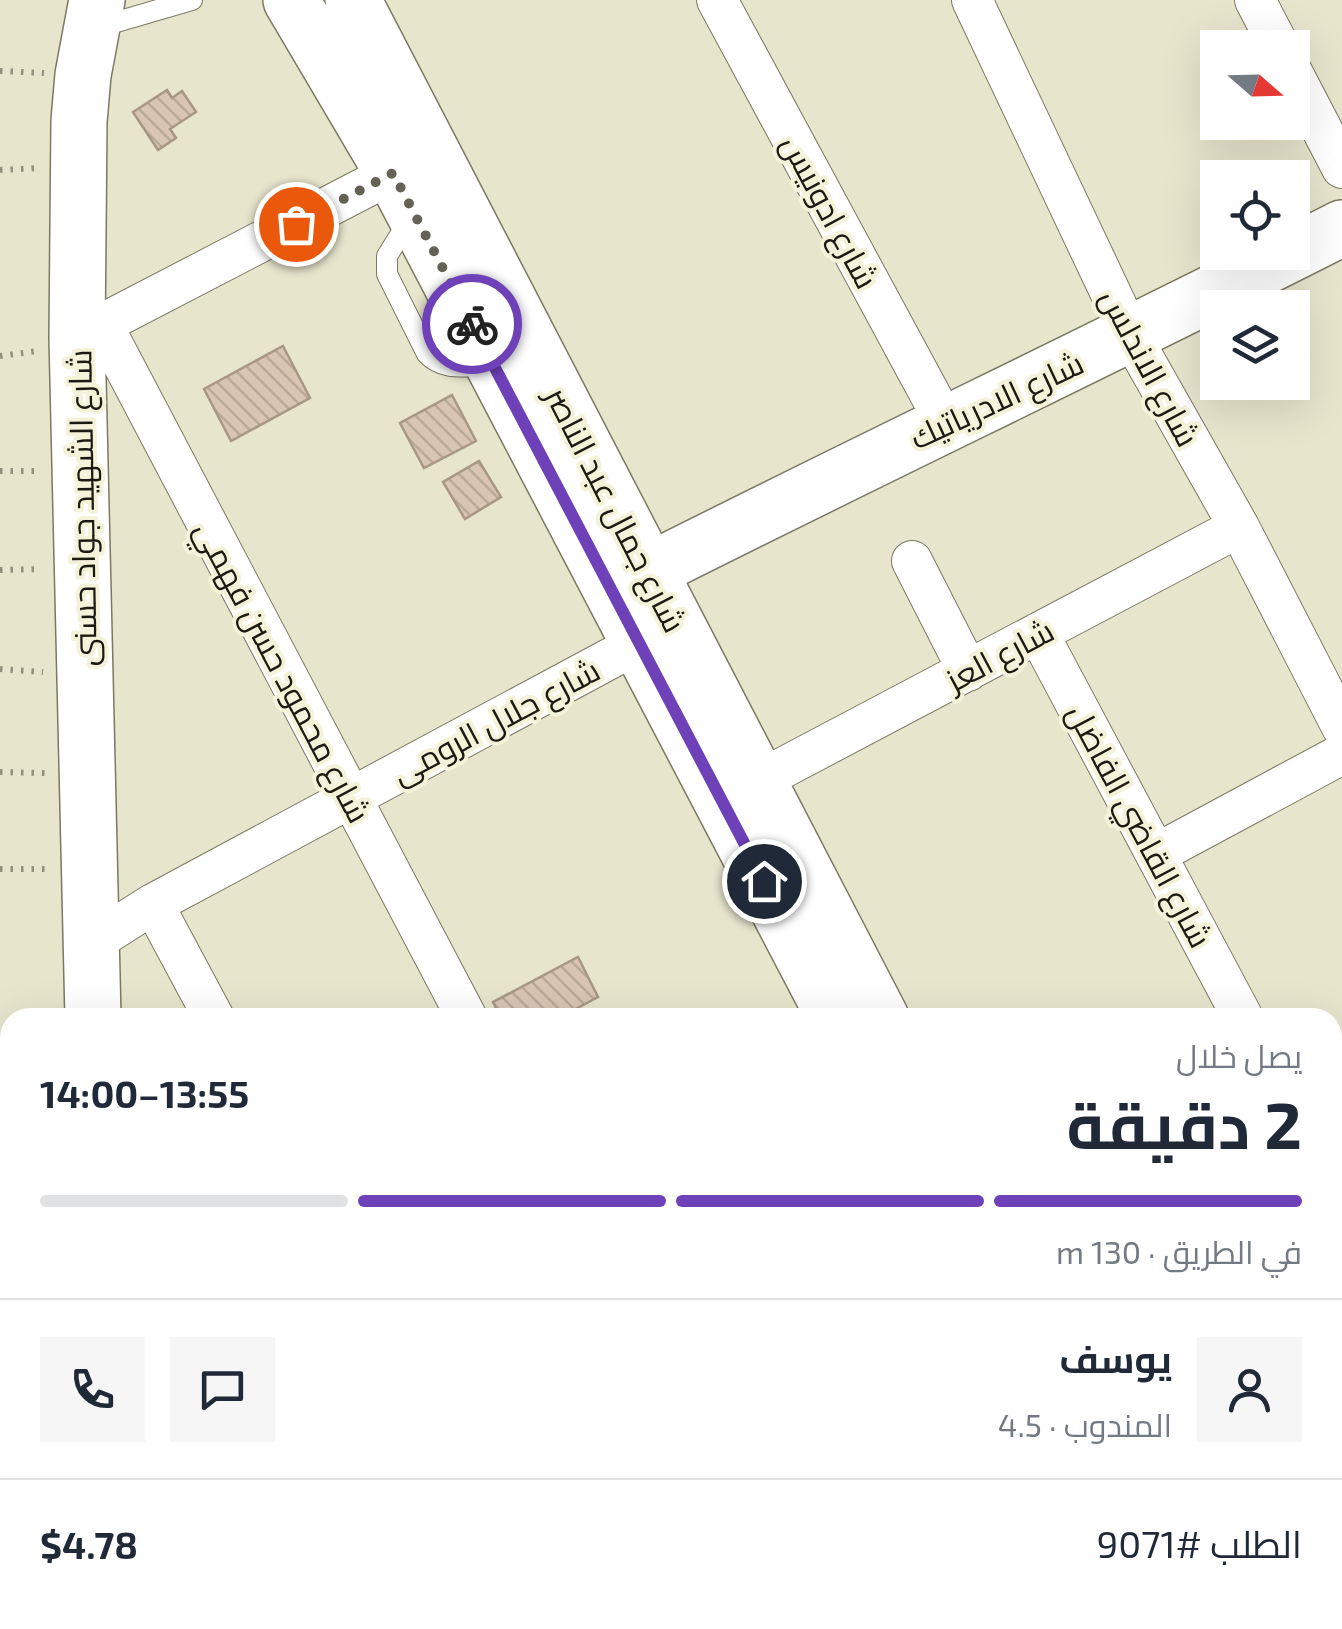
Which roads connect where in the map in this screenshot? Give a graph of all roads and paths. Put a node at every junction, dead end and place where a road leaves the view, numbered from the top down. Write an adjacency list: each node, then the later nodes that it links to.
1 (192, 0): 7 (lane)
2 (291, 0): 11 (main road, شارع جمال عبد الناصر)
3 (352, 0): 18 (main road, شارع جمال عبد الناصر)
4 (717, 0): 15 (street, شارع ادونيس)
5 (972, 0): 14 (street, شارع الاندلس)
6 (1255, 0): 8 (street)
7 (83, 22): 13 (main road, شارع الشهيد جواد حسنى)
8 (1271, 30)
9 (1310, 107): 10 (street)
10 (1342, 168)
11 (404, 193): 13 (street); 20 (main road, شارع جمال عبد الناصر)
12 (1342, 228): 14 (main road, شارع الادرياتيك)
13 (89, 331): 25 (street, شارع محمود حسن فهمي); 28 (main road, شارع الشهيد جواد حسنى)
14 (1130, 336): 15 (main road, شارع الادرياتيك); 16 (street, شارع الاندلس)
15 (945, 422): 18 (main road, شارع الادرياتيك)
16 (1239, 527): 19 (street, شارع العز); 22 (street, شارع الاندلس)
17 (912, 561): 21 (street)
18 (649, 570): 24 (main road, شارع جمال عبد الناصر)
19 (1038, 633): 21 (street, شارع العز); 26 (street, شارع القاضي الفاضل)
20 (639, 642): 25 (street, شارع جلال الرومى); 32 (main road, شارع جمال عبد الناصر)
21 (968, 670): 24 (street, شارع العز)
22 (1342, 727)
23 (1342, 754): 26 (street)
24 (758, 780): 33 (main road, شارع جمال عبد الناصر)
25 (351, 798): 27 (street, شارع جلال الرومى); 31 (street, شارع محمود حسن فهمي)
26 (1156, 854): 34 (street, شارع القاضي الفاضل)
27 (154, 904): 28 (street, شارع جلال الرومى); 30 (street)
28 (90, 944): 29 (main road, شارع الشهيد جواد حسنى)
29 (93, 1008)
30 (209, 1008)
31 (462, 1008)
32 (830, 1008)
33 (877, 1008)
34 (1238, 1008)

